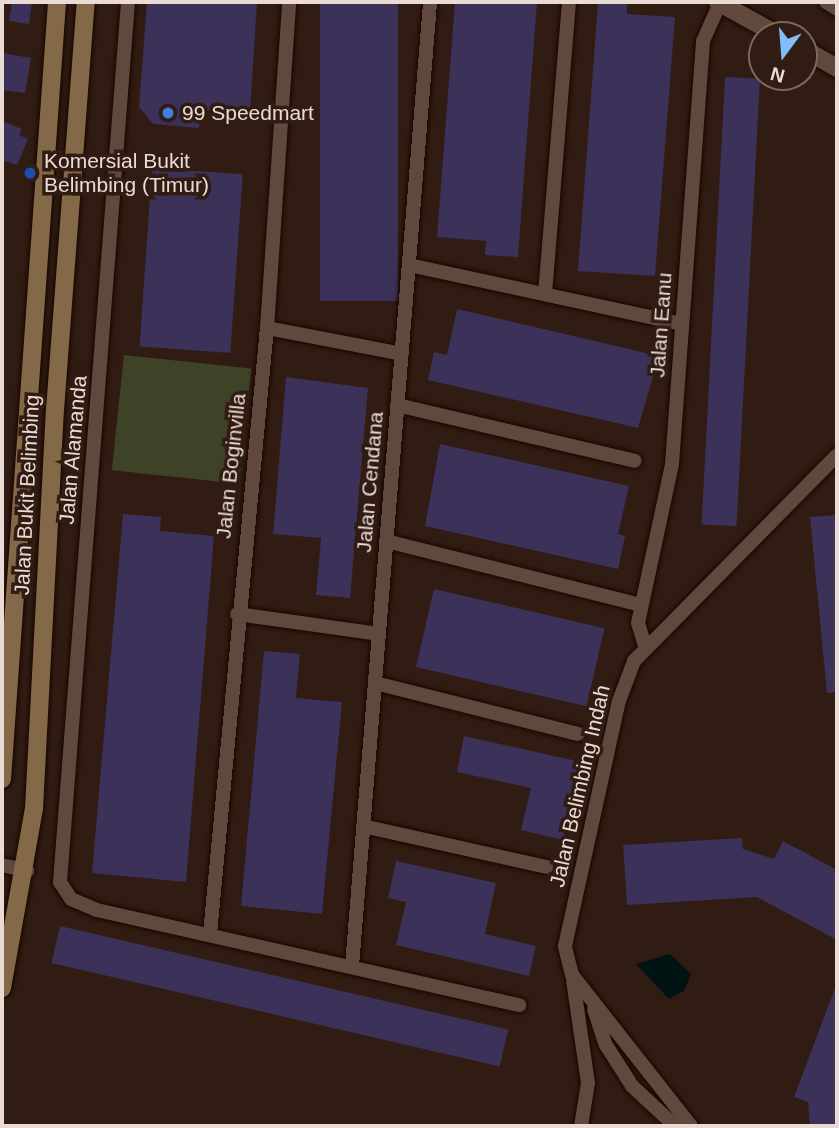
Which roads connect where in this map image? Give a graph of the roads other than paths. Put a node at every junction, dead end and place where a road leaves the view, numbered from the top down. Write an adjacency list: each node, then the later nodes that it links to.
1 (57, 2): 28 (main road, Jalan Bukit Belimbing)
2 (86, 2): 32 (main road, Jalan Bukit Belimbing)
3 (128, 2): 33 (street, Jalan Alamanda)
4 (289, 2): 16 (street, Jalan Boginvilla)
5 (430, 2): 13 (street, Jalan Cendana)
6 (569, 2): 14 (street)
7 (826, 2): 9 (street)
8 (719, 3): 10 (street); 15 (street, Jalan Eanu)
9 (837, 9)
10 (752, 21)
11 (818, 57): 12 (street)
12 (837, 68)
13 (409, 265): 14 (street); 17 (street, Jalan Cendana)
14 (545, 295): 15 (street)
15 (682, 324): 22 (street, Jalan Eanu)
16 (267, 328): 17 (street); 23 (street, Jalan Boginvilla)
17 (402, 354): 18 (street, Jalan Cendana)
18 (397, 405): 20 (street); 21 (street, Jalan Cendana)
19 (837, 455): 25 (street, Jalan Belimbing Indah)
20 (635, 461)
21 (386, 541): 22 (street); 24 (street, Jalan Cendana)
22 (641, 604): 25 (street, Jalan Eanu)
23 (237, 614): 24 (street); 33 (street, Jalan Boginvilla)
24 (379, 634): 26 (street, Jalan Cendana)
25 (646, 649): 35 (street, Jalan Belimbing Indah)
26 (375, 683): 27 (street); 29 (street, Jalan Cendana)
27 (578, 734)
28 (2, 779)
29 (363, 826): 31 (street); 34 (street, Jalan Cendana)
30 (2, 865): 32 (street)
31 (546, 867)
32 (27, 871): 36 (main road, Jalan Bukit Belimbing)
33 (210, 934): 34 (street)
34 (352, 966): 38 (street)
35 (572, 975): 37 (street, Jalan Belimbing Indah); 39 (street)
36 (2, 988)
37 (590, 998): 40 (street); 41 (street, Jalan Belimbing Indah)
38 (520, 1005)
39 (581, 1126)
40 (675, 1126)
41 (691, 1126)

